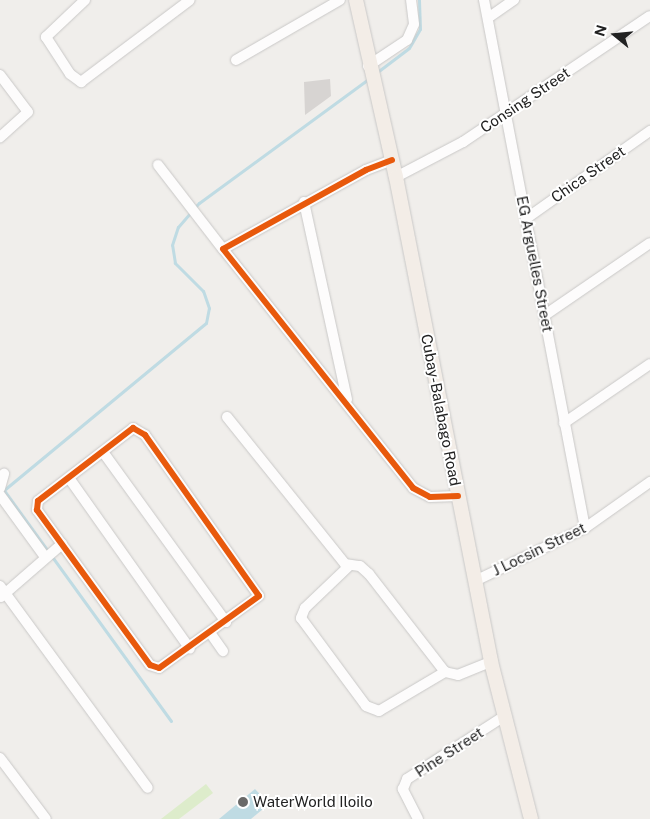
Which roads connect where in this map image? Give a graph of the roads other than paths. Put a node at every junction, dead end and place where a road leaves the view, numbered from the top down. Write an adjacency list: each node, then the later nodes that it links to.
1 (85, 0): 2 (street)
2 (190, 0)
3 (340, 0): 10 (street)
4 (356, 0): 11 (main road, Cubay-Balabago Road)
5 (411, 0): 11 (street)
6 (484, 0): 9 (street, EG Arguelles Street)
7 (514, 0): 9 (street)
8 (650, 16): 13 (street, Consing Street)
9 (488, 18): 13 (street, EG Arguelles Street)
10 (236, 60)
11 (369, 71): 16 (main road, Cubay-Balabago Road)
12 (1, 77): 15 (street)
13 (506, 113): 18 (street, Consing Street); 20 (street, EG Arguelles Street)
14 (650, 131): 20 (street, Chica Street)
15 (0, 137)
16 (392, 160): 18 (main road, Cubay-Balabago Road); 19 (street)
17 (158, 165): 22 (street)
18 (396, 177): 34 (main road, Cubay-Balabago Road)
19 (304, 202): 22 (street); 25 (street)
20 (527, 218): 23 (street, EG Arguelles Street)
21 (650, 243): 23 (street)
22 (223, 249): 25 (street)
23 (545, 315): 27 (street, EG Arguelles Street)
24 (650, 364): 27 (street)
25 (348, 402): 34 (street)
26 (227, 417): 37 (street)
27 (564, 423): 35 (street, EG Arguelles Street)
28 (103, 452): 30 (street); 40 (street); 40 (street)
29 (4, 474): 32 (street)
30 (70, 478): 36 (street); 42 (street)
31 (650, 482): 35 (street, J Locsin Street)
32 (0, 488)
33 (0, 496): 36 (street)
34 (458, 496): 38 (main road, Cubay-Balabago Road)
35 (585, 528): 38 (street, J Locsin Street)
36 (52, 551): 39 (street); 42 (street)
37 (349, 566): 45 (street); 45 (street)
38 (477, 580): 44 (main road, Cubay-Balabago Road)
39 (2, 592): 48 (street)
40 (226, 622): 41 (street)
41 (211, 634): 42 (street); 43 (street)
42 (190, 649)
43 (223, 650)
44 (491, 662): 45 (street); 46 (main road, Cubay-Balabago Road)
45 (445, 672)
46 (503, 717): 50 (street, Pine Street); 51 (main road, Cubay-Balabago Road)
47 (0, 758): 49 (street)
48 (148, 788)
49 (46, 819)
50 (418, 819)
51 (531, 819)

